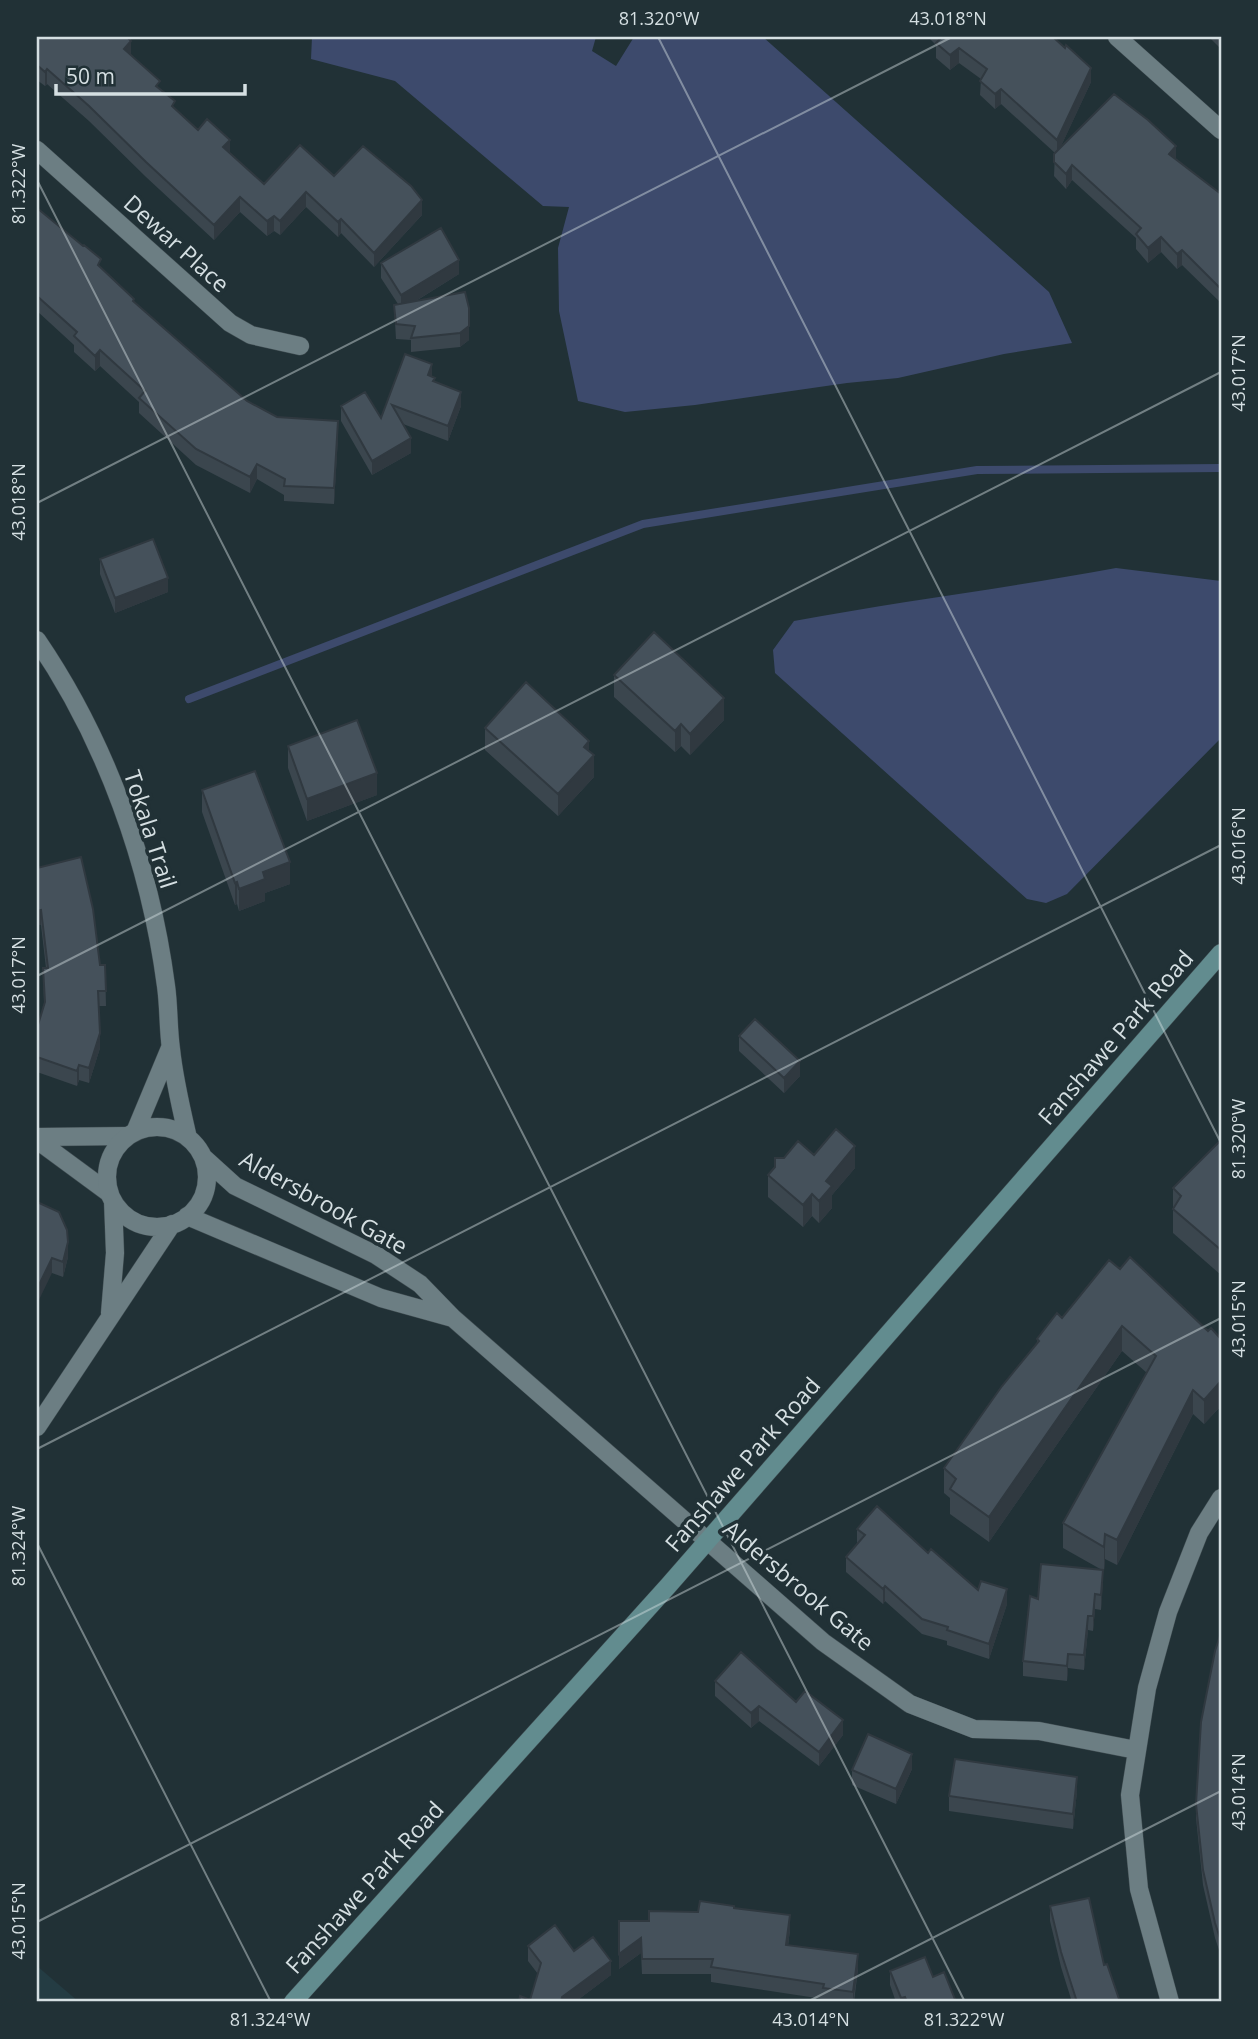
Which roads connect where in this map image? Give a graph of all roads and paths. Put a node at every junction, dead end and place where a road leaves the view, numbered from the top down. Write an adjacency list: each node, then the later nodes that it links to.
1 (1117, 37): 2 (street)
2 (1221, 130)
3 (37, 150): 4 (street, Dewar Place)
4 (300, 346)
5 (37, 640): 7 (street, Tokala Trail)
6 (1221, 953): 18 (main road, Fanshawe Park Road)
7 (170, 1048): 8 (street, Tokala Trail); 10 (street, Tokala Trail)
8 (131, 1134): 9 (street); 10 (street); 12 (street)
9 (37, 1138): 12 (street)
10 (188, 1138): 11 (street)
11 (203, 1157): 13 (street); 15 (street, Aldersbrook Gate)
12 (111, 1197): 13 (street); 14 (street)
13 (179, 1220): 14 (street); 15 (street, Aldersbrook Gate)
14 (110, 1317): 16 (street)
15 (453, 1318): 18 (street, Aldersbrook Gate)
16 (37, 1427)
17 (1221, 1498): 19 (street)
18 (708, 1541): 19 (street, Aldersbrook Gate); 20 (main road, Fanshawe Park Road)
19 (1136, 1750): 21 (street)
20 (293, 2002)
21 (1170, 2002)

